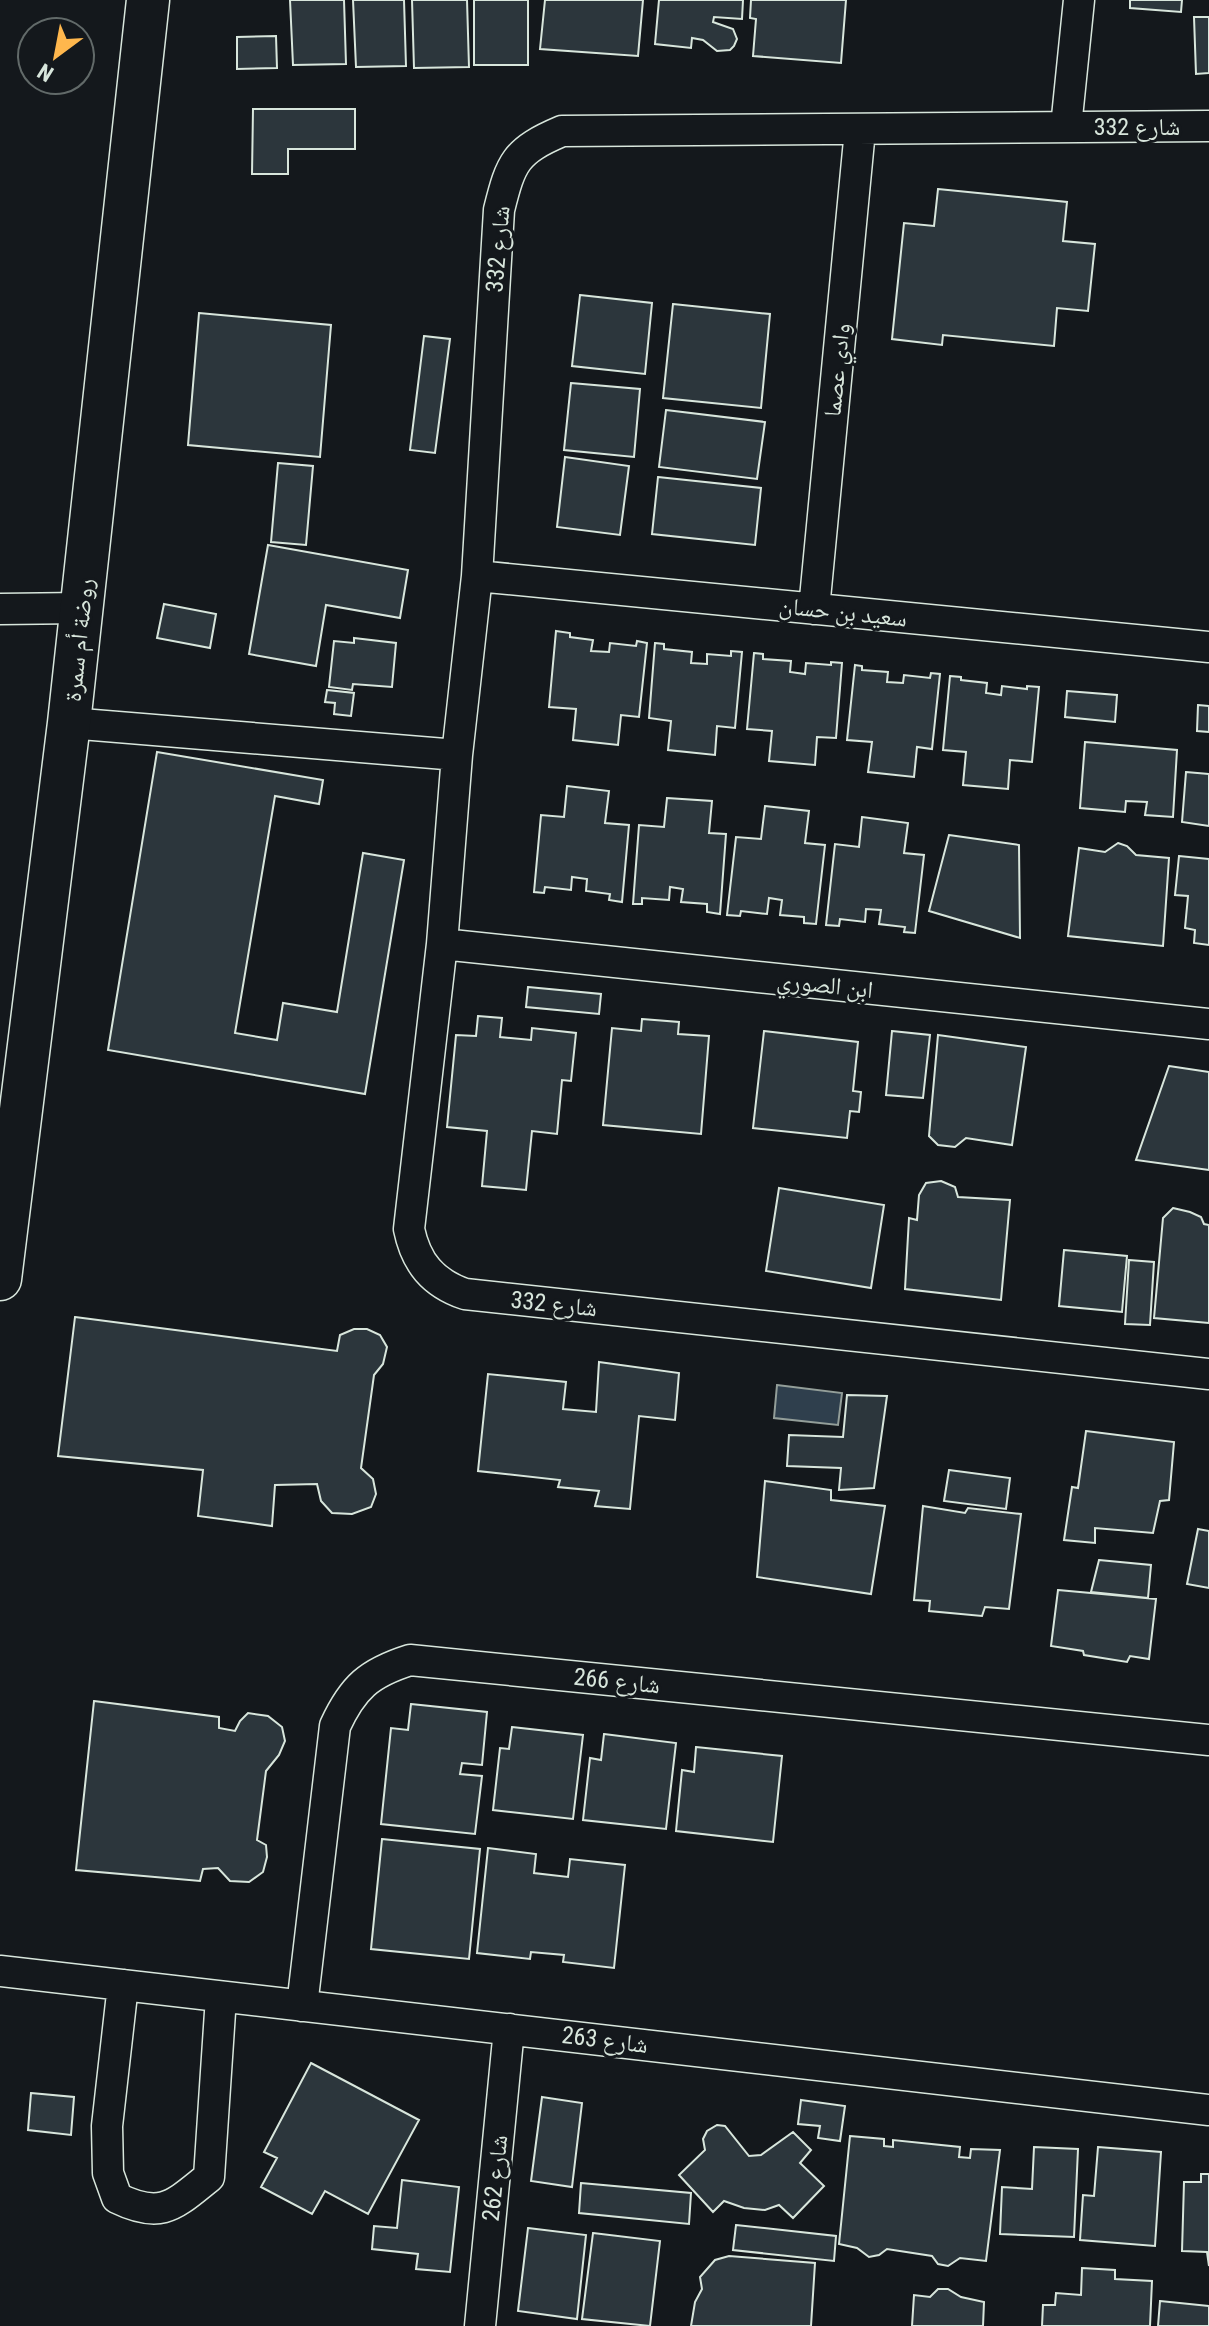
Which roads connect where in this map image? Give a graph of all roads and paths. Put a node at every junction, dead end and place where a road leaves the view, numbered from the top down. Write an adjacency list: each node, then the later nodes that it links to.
1 (148, 0): 7 (street, روضة أم سمرة)
2 (1079, 0): 4 (street, شارع 332)
3 (1209, 126): 4 (street, شارع 332)
4 (1066, 127): 5 (street, شارع 332)
5 (860, 130): 6 (street, شارع 332); 9 (street, وادي عصما)
6 (477, 576): 9 (street, سعيد بن حسان); 12 (street, شارع 332)
7 (82, 608): 8 (street); 11 (street, روضة أم سمرة)
8 (0, 609)
9 (814, 609): 10 (street, سعيد بن حسان)
10 (1209, 647)
11 (69, 723): 12 (street); 15 (street, روضة أم سمرة)
12 (457, 755): 13 (street, شارع 332)
13 (442, 944): 14 (street, ابن الصوري); 16 (street, شارع 332)
14 (1209, 1024)
15 (0, 1279)
16 (1209, 1374)
17 (1209, 1740): 21 (street, شارع 266)
18 (0, 1971): 19 (street, شارع 263)
19 (123, 1985): 20 (street, شارع 263); 20 (street)
20 (221, 1997): 21 (street, شارع 263)
21 (302, 2006): 22 (street, شارع 263)
22 (509, 2029): 23 (street, شارع 263); 24 (street, شارع 262)
23 (1209, 2110)
24 (480, 2326)

